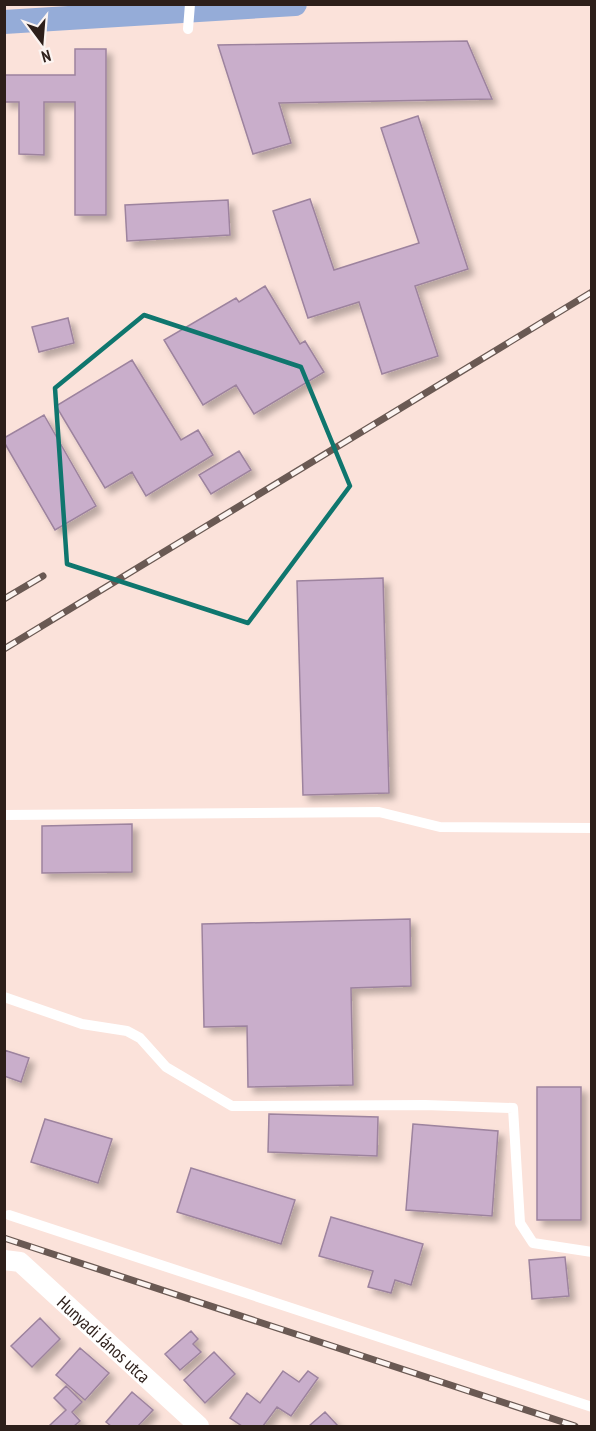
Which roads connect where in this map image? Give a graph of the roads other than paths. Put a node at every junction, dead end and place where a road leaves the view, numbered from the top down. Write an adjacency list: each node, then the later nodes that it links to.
1 (190, 4): 2 (lane)
2 (188, 29)
3 (4, 815): 4 (lane)
4 (591, 828)
5 (4, 997): 7 (lane)
6 (9, 1215): 9 (lane)
7 (591, 1252)
8 (4, 1260): 10 (street, Hunyadi János utca)
9 (591, 1407)
10 (199, 1426)

